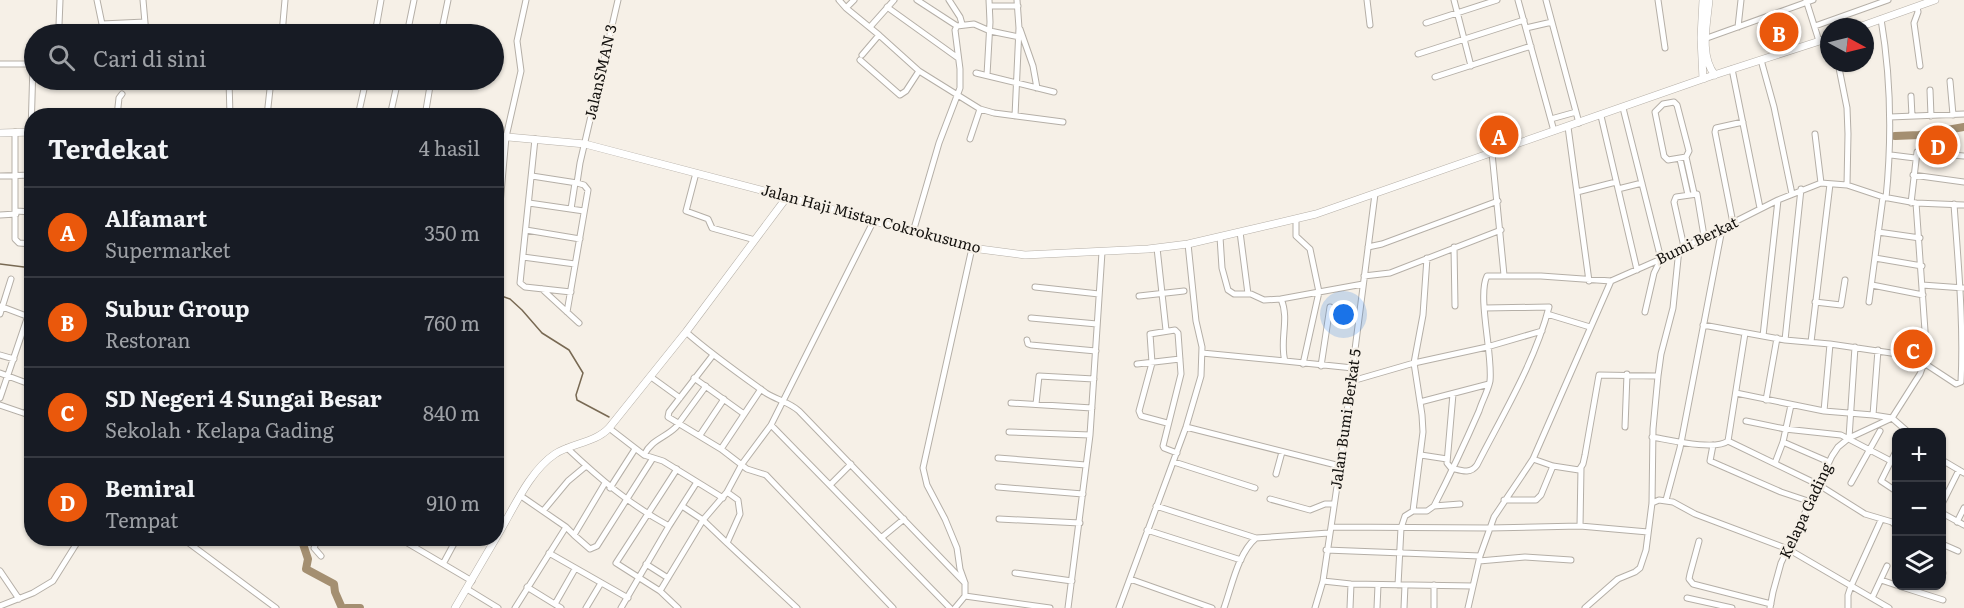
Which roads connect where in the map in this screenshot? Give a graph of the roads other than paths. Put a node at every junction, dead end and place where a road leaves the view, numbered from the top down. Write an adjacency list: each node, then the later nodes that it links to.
1 (60, 0): 42 (street)
2 (97, 0): 38 (street)
3 (143, 0): 38 (street)
4 (285, 0): 43 (street)
5 (381, 0): 44 (street)
6 (414, 0): 45 (street)
7 (448, 0): 46 (street)
8 (526, 0): 120 (street)
9 (618, 0): 123 (street, JalanSMAN 3)
10 (839, 0): 33 (street)
11 (854, 0): 33 (street)
12 (894, 0): 34 (street)
13 (917, 0): 47 (street)
14 (949, 0): 47 (street)
15 (1367, 0): 48 (street)
16 (1454, 0): 35 (street)
17 (1497, 0): 35 (street)
18 (1518, 0): 37 (street)
19 (1546, 0): 39 (street)
20 (1658, 0): 61 (street)
21 (1703, 0): 76 (main road)
22 (1708, 0): 57 (main road)
23 (1741, 0): 51 (street)
24 (1864, 0): 31 (street)
25 (1888, 0): 31 (street)
26 (1935, 0): 28 (main road)
27 (1809, 1): 49 (street); 51 (street)
28 (1926, 1): 32 (main road)
29 (989, 3): 30 (street); 54 (street)
30 (1018, 3): 52 (street)
31 (1867, 7): 49 (street)
32 (1917, 7): 36 (main road); 68 (street)
33 (846, 8): 50 (street)
34 (887, 8): 50 (street); 63 (street)
35 (1458, 12): 41 (street); 58 (street)
36 (1881, 19): 40 (main road); 109 (street)
37 (1524, 20): 53 (street); 58 (street)
38 (145, 22)
39 (1552, 22): 53 (street); 102 (street)
40 (1874, 22)
41 (1426, 23)
42 (59, 24)
43 (283, 24)
44 (377, 24)
45 (409, 24)
46 (443, 24)
47 (959, 25): 54 (street); 63 (street)
48 (1370, 25)
49 (1815, 26): 59 (street)
50 (870, 27): 55 (street)
51 (1738, 27): 57 (street)
52 (1019, 28): 56 (street); 79 (street)
53 (1526, 28): 60 (street)
54 (990, 31): 56 (street); 73 (street)
55 (879, 35): 70 (street); 70 (street)
56 (1019, 37): 78 (street)
57 (1707, 38): 74 (main road)
58 (1464, 39): 62 (street); 67 (street)
59 (1819, 41): 64 (main road, Jalan Haji Mistar Cokrokusumo)
60 (1532, 46): 67 (street); 110 (street)
61 (1665, 48)
62 (1418, 54)
63 (957, 58): 89 (street)
64 (1761, 60): 69 (main road, Jalan Haji Mistar Cokrokusumo); 148 (street)
65 (0, 64): 66 (street)
66 (24, 64)
67 (1471, 66): 75 (street)
68 (1920, 66)
69 (1732, 69): 74 (main road, Jalan Haji Mistar Cokrokusumo); 112 (street)
70 (919, 71): 89 (street)
71 (1840, 72): 142 (street)
72 (976, 73): 73 (street)
73 (987, 75): 78 (street)
74 (1715, 75): 76 (main road, Jalan Haji Mistar Cokrokusumo)
75 (1435, 77)
76 (1703, 79): 90 (main road, Jalan Haji Mistar Cokrokusumo)
77 (1950, 81): 104 (street)
78 (1016, 82): 79 (street); 105 (street)
79 (1037, 88): 87 (street)
80 (33, 90): 93 (street)
81 (229, 90): 95 (street)
82 (270, 90): 96 (street)
83 (364, 90): 97 (street)
84 (396, 90): 98 (street)
85 (429, 90): 99 (street)
86 (1930, 90): 108 (street)
87 (1054, 92)
88 (122, 94): 94 (street)
89 (958, 94): 101 (street); 169 (street)
90 (1660, 95): 92 (street); 100 (main road, Jalan Haji Mistar Cokrokusumo)
91 (1911, 96): 107 (street)
92 (1663, 105): 127 (street); 127 (street)
93 (32, 108)
94 (118, 108)
95 (230, 108)
96 (268, 108)
97 (360, 108)
98 (392, 108)
99 (426, 108)
100 (1623, 108): 106 (main road, Jalan Haji Mistar Cokrokusumo); 139 (street)
101 (980, 109): 105 (street); 122 (street)
102 (1576, 112): 110 (street); 113 (street)
103 (1964, 114): 104 (street)
104 (1953, 115): 108 (street)
105 (1015, 116): 111 (street)
106 (1601, 116): 113 (main road, Jalan Haji Mistar Cokrokusumo); 136 (street)
107 (1912, 116): 108 (street); 109 (street)
108 (1931, 116)
109 (1890, 117): 126 (street)
110 (1551, 119): 115 (street)
111 (1063, 122)
112 (1743, 122): 157 (street); 165 (street)
113 (1579, 123): 114 (main road, Jalan Haji Mistar Cokrokusumo)
114 (1568, 127): 115 (main road, Jalan Haji Mistar Cokrokusumo); 145 (street)
115 (1554, 131): 124 (main road, Jalan Haji Mistar Cokrokusumo)
116 (15, 132): 117 (main road); 118 (main road); 134 (street)
117 (24, 132)
118 (0, 133)
119 (1815, 134): 140 (street)
120 (506, 137): 121 (main road, Jalan Haji Mistar Cokrokusumo); 128 (street)
121 (535, 139): 123 (main road, Jalan Haji Mistar Cokrokusumo); 135 (street)
122 (970, 139)
123 (585, 144): 130 (main road, Jalan Haji Mistar Cokrokusumo); 138 (street, JalanSMAN 3)
124 (1492, 153): 146 (main road, Jalan Haji Mistar Cokrokusumo); 152 (street)
125 (1964, 156): 129 (street)
126 (1891, 157): 129 (street); 150 (street)
127 (1683, 158): 147 (street)
128 (504, 159)
129 (1915, 160): 132 (street)
130 (696, 173): 149 (main road, Jalan Haji Mistar Cokrokusumo); 176 (street)
131 (24, 175): 134 (street)
132 (1913, 175): 137 (street); 154 (street)
133 (0, 176): 134 (street)
134 (15, 176): 160 (street)
135 (532, 176): 138 (street); 153 (street)
136 (1616, 182): 143 (street); 145 (street)
137 (1964, 182)
138 (576, 183): 158 (street, JalanSMAN 3); 159 (street)
139 (1642, 183): 143 (street); 188 (street)
140 (1821, 183): 141 (street, Bumi Berkat); 144 (street, Bumi Berkat)
141 (1830, 184): 142 (street, Bumi Berkat); 213 (street)
142 (1847, 185): 150 (street, Bumi Berkat)
143 (1618, 189): 191 (street)
144 (1801, 189): 148 (street, Bumi Berkat); 237 (street)
145 (1577, 192): 196 (street)
146 (1376, 194): 163 (main road, Jalan Haji Mistar Cokrokusumo); 179 (street, Jalan Bumi Berkat 5)
147 (1691, 194): 172 (street); 183 (street)
148 (1792, 194): 151 (street, Bumi Berkat)
149 (787, 197): 164 (main road, Jalan Haji Mistar Cokrokusumo); 176 (main road)
150 (1885, 197): 154 (street); 171 (street)
151 (1778, 200): 157 (street, Bumi Berkat); 234 (street)
152 (1498, 201): 168 (street); 179 (street)
153 (529, 202): 158 (street); 167 (street)
154 (1913, 203): 155 (street); 174 (street)
155 (1954, 204): 156 (street); 203 (street)
156 (1964, 205)
157 (1760, 208): 165 (street, Bumi Berkat)
158 (571, 209): 159 (street)
159 (584, 211): 175 (street)
160 (16, 212): 161 (street); 162 (street); 177 (street)
161 (24, 212)
162 (0, 215)
163 (1296, 219): 170 (main road, Jalan Haji Mistar Cokrokusumo); 206 (street)
164 (873, 222): 169 (main road, Jalan Haji Mistar Cokrokusumo); 275 (street)
165 (1733, 223): 166 (street, Bumi Berkat)
166 (1722, 229): 172 (street, Bumi Berkat); 227 (street)
167 (526, 230): 175 (street); 185 (street)
168 (1501, 230): 180 (street); 192 (street)
169 (913, 232): 181 (main road, Jalan Haji Mistar Cokrokusumo)
170 (1240, 232): 173 (main road, Jalan Haji Mistar Cokrokusumo); 209 (street)
171 (1878, 232): 174 (street); 187 (street)
172 (1704, 236): 183 (street, Bumi Berkat)
173 (1220, 237): 178 (main road, Jalan Haji Mistar Cokrokusumo); 209 (street)
174 (1920, 238): 190 (street)
175 (580, 239): 189 (street)
176 (755, 240): 231 (main road)
177 (24, 243)
178 (1188, 244): 182 (main road, Jalan Haji Mistar Cokrokusumo); 244 (street)
179 (1368, 247): 193 (street, Jalan Bumi Berkat 5)
180 (1454, 247): 186 (street); 215 (street)
181 (972, 248): 184 (main road, Jalan Haji Mistar Cokrokusumo); 415 (street)
182 (1157, 248): 184 (main road, Jalan Haji Mistar Cokrokusumo); 208 (street)
183 (1681, 248): 188 (street, Bumi Berkat); 259 (street)
184 (1102, 252): 207 (street)
185 (524, 257): 189 (street); 202 (street)
186 (1426, 258): 193 (street); 252 (street)
187 (1875, 258): 190 (street); 199 (street)
188 (1661, 259): 191 (street, Bumi Berkat); 220 (street)
189 (575, 264): 205 (street)
190 (1922, 266): 200 (street)
191 (1637, 270): 197 (street, Bumi Berkat)
192 (1504, 275): 196 (street, Bumi Berkat); 218 (street)
193 (1364, 276): 198 (street, Jalan Bumi Berkat 5)
194 (11, 279): 216 (street)
195 (1845, 280): 213 (street)
196 (1589, 281): 197 (street, Bumi Berkat)
197 (1611, 281): 228 (street)
198 (1364, 284): 206 (street); 256 (street, Jalan Bumi Berkat 5)
199 (1872, 285): 210 (street); 214 (street)
200 (1922, 285): 203 (street); 210 (street)
201 (1035, 287): 207 (street)
202 (540, 288): 205 (street); 219 (street)
203 (1962, 288): 250 (street)
204 (1184, 291): 208 (street)
205 (571, 292): 219 (street)
206 (1319, 292): 212 (street); 254 (street)
207 (1099, 294): 226 (street)
208 (1162, 294): 211 (street); 229 (street)
209 (1248, 294): 212 (street)
210 (1923, 295): 250 (street)
211 (1140, 296)
212 (1281, 299): 249 (street)
213 (1815, 302): 238 (street)
214 (1869, 302)
215 (1455, 306)
216 (1, 307): 221 (street); 223 (street)
217 (1330, 307): 255 (street)
218 (1485, 308): 222 (street); 240 (street)
219 (567, 312): 225 (street)
220 (1645, 312)
221 (0, 314)
222 (1547, 314): 228 (street); 230 (street)
223 (24, 316)
224 (1031, 318): 226 (street)
225 (579, 324)
226 (1097, 324): 243 (street)
227 (1703, 325): 233 (street); 304 (street)
228 (1590, 327): 318 (street)
229 (1166, 330): 248 (street); 251 (street)
230 (1542, 331): 240 (street); 330 (street)
231 (686, 332): 246 (street); 261 (main road)
232 (24, 333): 247 (street)
233 (1745, 333): 234 (street); 269 (street)
234 (1762, 336): 235 (street)
235 (1777, 338): 237 (street); 274 (street)
236 (1027, 340): 243 (street)
237 (1785, 340): 238 (street)
238 (1811, 342): 239 (street)
239 (1830, 344): 241 (street); 282 (street)
240 (1487, 347): 252 (street); 266 (street)
241 (1855, 347): 242 (street); 285 (street)
242 (1878, 350): 250 (street); 286 (street)
243 (1096, 351): 263 (street)
244 (1202, 353): 249 (street); 293 (street)
245 (0, 355): 247 (street)
246 (713, 355): 262 (street); 268 (street)
247 (14, 359): 260 (street)
248 (1180, 359): 251 (street); 290 (street)
249 (1285, 361): 254 (street)
250 (1925, 361): 287 (street)
251 (1152, 363): 253 (street); 290 (street)
252 (1414, 363): 264 (street); 276 (street)
253 (1137, 364)
254 (1303, 364): 255 (street)
255 (1321, 366): 256 (street)
256 (1353, 368): 264 (street, Jalan Bumi Berkat 5)
257 (0, 373): 260 (street)
258 (1627, 374): 259 (street); 292 (street); 331 (street)
259 (1658, 376): 301 (street)
260 (8, 377): 265 (street); 271 (street)
261 (651, 377): 272 (street); 294 (main road)
262 (694, 378): 267 (street); 272 (street)
263 (1094, 379): 278 (street); 281 (street)
264 (1352, 381): 328 (street, Jalan Bumi Berkat 5)
265 (24, 382)
266 (1489, 384): 270 (street); 330 (street)
267 (706, 386): 273 (street); 289 (street)
268 (761, 389): 275 (street); 284 (street)
269 (1736, 393): 274 (street); 303 (street)
270 (1453, 394): 276 (street); 317 (street)
271 (0, 398)
272 (680, 398): 289 (street)
273 (724, 399): 284 (street); 299 (street)
274 (1766, 399): 280 (street)
275 (783, 401): 291 (street); 324 (street)
276 (1420, 402): 314 (street)
277 (1011, 403): 278 (street)
278 (1036, 404): 281 (street)
279 (0, 405): 283 (street)
280 (1791, 405): 282 (street); 296 (street)
281 (1092, 408): 300 (street)
282 (1824, 411): 285 (street)
283 (24, 413)
284 (744, 414): 309 (street)
285 (1850, 414): 286 (street); 302 (street)
286 (1873, 415): 287 (street)
287 (1892, 418): 295 (street); 302 (street, Kelapa Gading)
288 (1746, 421): 296 (street)
289 (679, 423): 299 (street); 313 (street)
290 (1167, 423): 312 (street)
291 (771, 425): 323 (street); 337 (street)
292 (1625, 426)
293 (1186, 427): 311 (street); 312 (street)
294 (609, 428): 307 (main road); 308 (street)
295 (1903, 428)
296 (1785, 429): 302 (street); 305 (street)
297 (1880, 431): 310 (street)
298 (1009, 432): 300 (street)
299 (700, 435): 309 (street)
300 (1090, 435): 326 (street)
301 (1652, 437): 304 (street); 351 (street)
302 (1848, 438): 310 (street); 321 (street, Kelapa Gading)
303 (1728, 441): 306 (street); 322 (street)
304 (1682, 442): 306 (street); 350 (street)
305 (1783, 442): 321 (street); 322 (street)
306 (1713, 445): 352 (street)
307 (567, 448): 327 (street); 345 (main road)
308 (635, 449): 313 (street); 339 (street)
309 (721, 449): 323 (street)
310 (1870, 450): 319 (street); 336 (street)
311 (1282, 452): 328 (street); 334 (street)
312 (1177, 453): 320 (street)
313 (644, 455): 315 (street)
314 (1421, 455): 317 (street); 360 (street)
315 (653, 458): 332 (street); 347 (street)
316 (998, 458): 326 (street)
317 (1447, 459): 330 (street)
318 (1533, 459): 329 (street); 349 (street)
319 (1891, 461): 342 (street)
320 (1174, 462): 341 (street); 356 (street)
321 (1829, 462): 338 (street, Kelapa Gading)
322 (1775, 463): 338 (street)
323 (742, 464): 344 (street); 447 (street)
324 (850, 464): 337 (street); 363 (street)
325 (1946, 464): 333 (street)
326 (1086, 465): 343 (street)
327 (586, 466): 339 (street); 359 (street)
328 (1340, 466): 353 (street, Jalan Bumi Berkat 5)
329 (1553, 466): 331 (street); 349 (street)
330 (1454, 468): 357 (street)
331 (1581, 468): 373 (street)
332 (676, 469): 335 (street); 361 (street)
333 (1961, 472): 346 (street)
334 (1276, 474)
335 (698, 482): 344 (street); 355 (street)
336 (1851, 483)
337 (830, 485): 381 (street)
338 (1819, 485): 352 (street, Kelapa Gading); 366 (street)
339 (608, 486): 347 (street); 380 (street)
340 (998, 488): 343 (street)
341 (1255, 488)
342 (1892, 489)
343 (1083, 494): 369 (street)
344 (725, 495): 365 (street); 384 (street)
345 (521, 496): 359 (street); 370 (main road)
346 (1946, 496)
347 (625, 499): 361 (street); 380 (street)
348 (1270, 499): 353 (street)
349 (1504, 500): 376 (street)
350 (1666, 500): 351 (street); 392 (street)
351 (1652, 502): 379 (street)
352 (1810, 502): 392 (street, Kelapa Gading)
353 (1334, 504): 378 (street, Jalan Bumi Berkat 5)
354 (1460, 504): 357 (street)
355 (682, 506): 365 (street); 372 (street)
356 (1156, 506): 377 (street); 382 (street)
357 (1434, 506): 360 (street)
358 (1964, 508): 368 (street)
359 (543, 511): 374 (street)
360 (1413, 511): 375 (street)
361 (646, 513): 372 (street); 407 (street)
362 (1946, 516): 368 (street)
363 (904, 519): 381 (street); 415 (street)
364 (999, 519): 369 (street)
365 (703, 520): 384 (street); 408 (street)
366 (1881, 520): 367 (street); 423 (street)
367 (1892, 522)
368 (1957, 522): 371 (street)
369 (1080, 523): 412 (street)
370 (504, 525)
371 (1964, 525)
372 (669, 526): 402 (street)
373 (1580, 526): 376 (street); 379 (street)
374 (566, 527): 380 (street); 395 (street)
375 (1401, 528): 376 (street); 378 (street); 396 (street)
376 (1489, 528): 398 (street)
377 (1148, 530): 399 (street); 409 (street)
378 (1330, 530): 382 (street); 393 (street, Jalan Bumi Berkat 5)
379 (1648, 532): 460 (street)
380 (574, 535)
381 (881, 538): 448 (street)
382 (1256, 538): 399 (street)
383 (1699, 541): 436 (street)
384 (727, 543): 446 (street)
385 (75, 546): 432 (street)
386 (193, 546): 438 (street)
387 (315, 546): 397 (street)
388 (413, 546): 401 (street)
389 (453, 546): 401 (street)
390 (492, 546): 411 (main road)
391 (1946, 546): 394 (street)
392 (1788, 549): 423 (street); 436 (street, Kelapa Gading)
393 (1326, 550): 396 (street); 413 (street, Jalan Bumi Berkat 5)
394 (1958, 551)
395 (549, 554): 404 (street); 424 (street)
396 (1399, 554): 398 (street); 419 (street)
397 (321, 556)
398 (1480, 558): 400 (street); 422 (street)
399 (1241, 560): 453 (street)
400 (1571, 560)
401 (443, 564): 411 (street)
402 (646, 564): 407 (street); 408 (street)
403 (1887, 566): 410 (street)
404 (575, 569): 414 (street); 434 (street)
405 (0, 572): 432 (street)
406 (1015, 573): 412 (street)
407 (639, 576): 427 (street); 429 (street)
408 (668, 578): 427 (street)
409 (1130, 579): 451 (street); 452 (street)
410 (1881, 580): 416 (street); 431 (street)
411 (472, 581): 425 (main road)
412 (1072, 581): 450 (street)
413 (1323, 581): 417 (street); 454 (street, Jalan Bumi Berkat 5)
414 (601, 583): 429 (street); 443 (street)
415 (965, 583): 428 (street)
416 (1892, 583)
417 (1351, 584): 418 (street); 455 (street)
418 (1378, 585): 419 (street); 456 (street)
419 (1398, 585): 420 (street)
420 (1406, 585): 421 (street); 457 (street)
421 (1434, 585): 422 (street); 458 (street)
422 (1473, 586): 459 (street)
423 (1851, 586): 431 (street); 462 (street)
424 (527, 587): 434 (street); 441 (street)
425 (467, 589): 439 (main road); 440 (street)
426 (1913, 590): 433 (street)
427 (660, 591): 445 (street)
428 (965, 596): 437 (street); 448 (street)
429 (627, 598): 444 (street)
430 (1687, 598): 461 (street)
431 (1872, 598): 463 (street)
432 (19, 599): 435 (street)
433 (1943, 600)
434 (555, 604): 442 (street)
435 (0, 606)
436 (1771, 606)
437 (1033, 607): 449 (street)
438 (276, 608)
439 (455, 608)
440 (498, 608)
441 (515, 608)
442 (561, 608)
443 (586, 608)
444 (621, 608)
445 (678, 608)
446 (797, 608)
447 (893, 608)
448 (952, 608)
449 (1050, 608)
450 (1068, 608)
451 (1119, 608)
452 (1212, 608)
453 (1224, 608)
454 (1315, 608)
455 (1350, 608)
456 (1377, 608)
457 (1404, 608)
458 (1434, 608)
459 (1468, 608)
460 (1585, 608)
461 (1732, 608)
462 (1848, 608)
463 (1890, 608)

